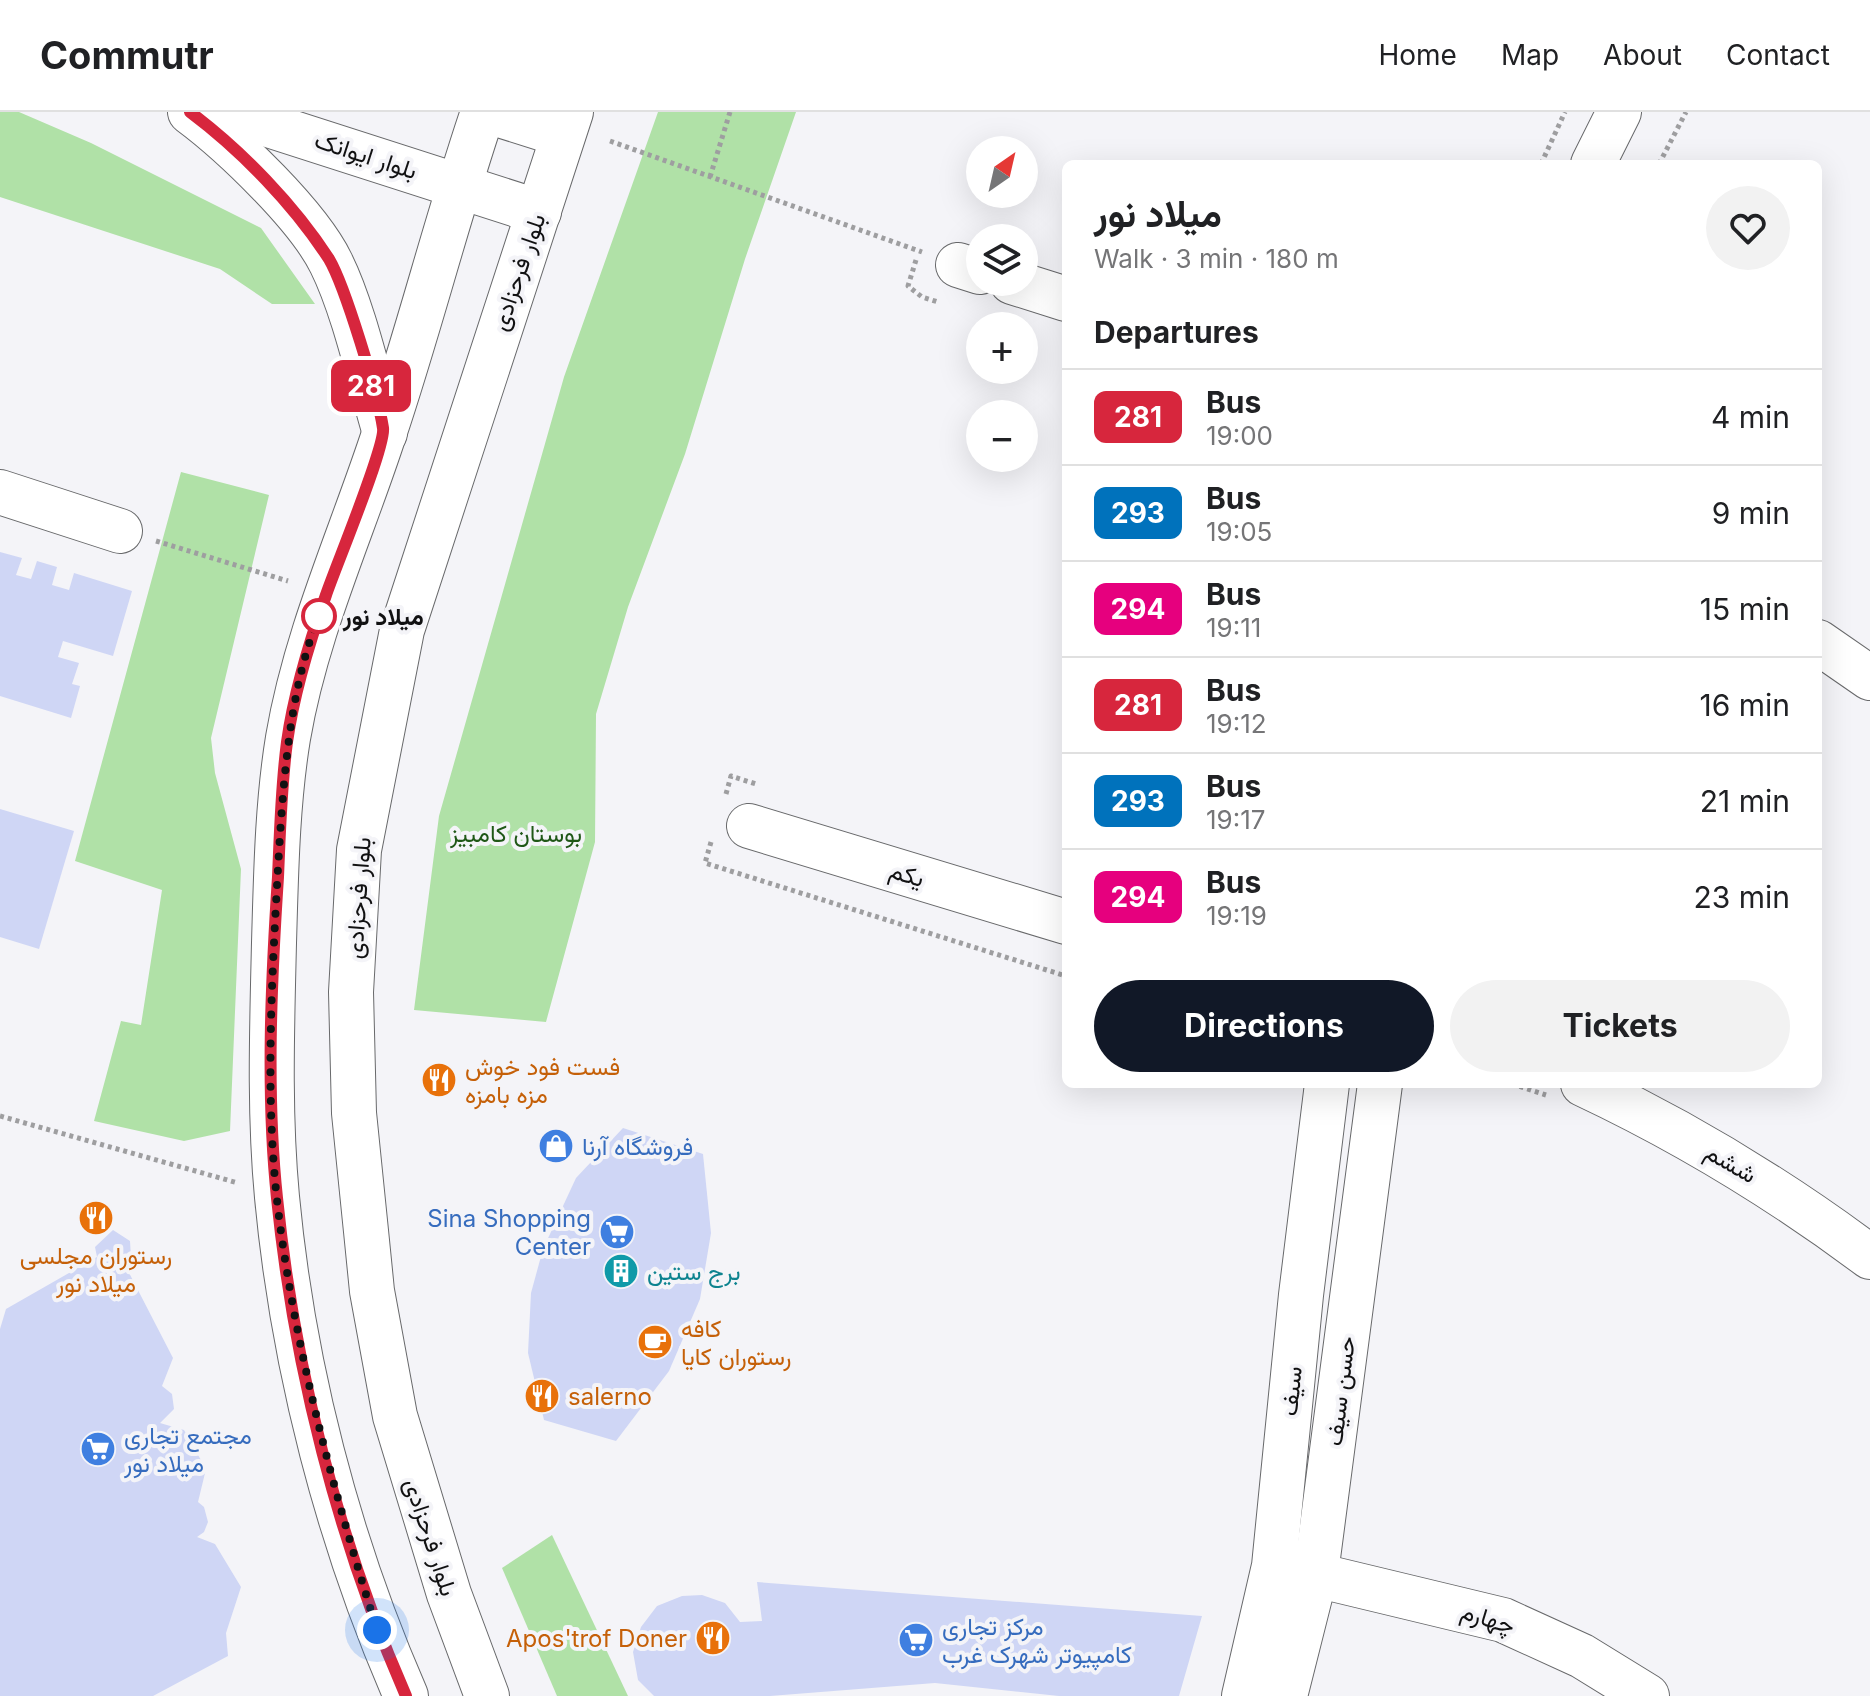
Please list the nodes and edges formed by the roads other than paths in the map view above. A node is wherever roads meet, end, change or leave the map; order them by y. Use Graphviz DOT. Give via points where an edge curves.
graph roads {
  1 [pos="190,112"];
  2 [pos="228,112"];
  3 [pos="483,112"];
  4 [pos="490,112"];
  5 [pos="1619,112"];
  6 [pos="567,124"];
  7 [pos="1595,160"];
  8 [pos="458,185"];
  9 [pos="539,212"];
  10 [pos="1038,290"];
  11 [pos="1062,298"];
  12 [pos="385,433"];
  13 [pos="0,492"];
  14 [pos="120,531"];
  15 [pos="1822,645"];
  16 [pos="1870,678"];
  17 [pos="749,826"];
  18 [pos="1062,921"];
  19 [pos="1327,1088"];
  20 [pos="1379,1088"];
  21 [pos="1591,1088"];
  22 [pos="1870,1257"];
  23 [pos="1274,1566"];
  24 [pos="1316,1573"];
  25 [pos="406,1696"];
  26 [pos="487,1696"];
  27 [pos="1244,1696"];
  28 [pos="1285,1696"];
  29 [pos="1647,1696"];
  1 -- 12 [label="main road" via="259,176 331,263"];
  2 -- 8 [label="main road, بلوار ایوانک"];
  3 -- 8 [label="main road"];
  4 -- 6 [label="main road"];
  5 -- 7 [label="main road"];
  6 -- 9 [label="main road, بلوار فرحزادی"];
  8 -- 9 [label="main road, بلوار ایوانک"];
  8 -- 12 [label="main road"];
  9 -- 26 [label="main road, بلوار فرحزادی" via="402,630 359,850 351,992 354,1113 364,1216 395,1416 444,1580"];
  10 -- 11 [label="main road"];
  12 -- 25 [label="main road" via="326,593 287,741 272,1026 277,1198 301,1353 331,1479 377,1630"];
  13 -- 14 [label="main road"];
  15 -- 16 [label="main road"];
  17 -- 18 [label="main road, یکم"];
  19 -- 23 [label="main road, سیف"];
  20 -- 24 [label="main road, حسن سیف"];
  21 -- 22 [label="main road, ششم" via="1783,1193"];
  23 -- 24 [label="main road, چهارم"];
  23 -- 27 [label="main road, سیف"];
  24 -- 28 [label="main road, حسن سیف"];
  24 -- 29 [label="main road, چهارم" via="1503,1620 1582,1656"];
}
